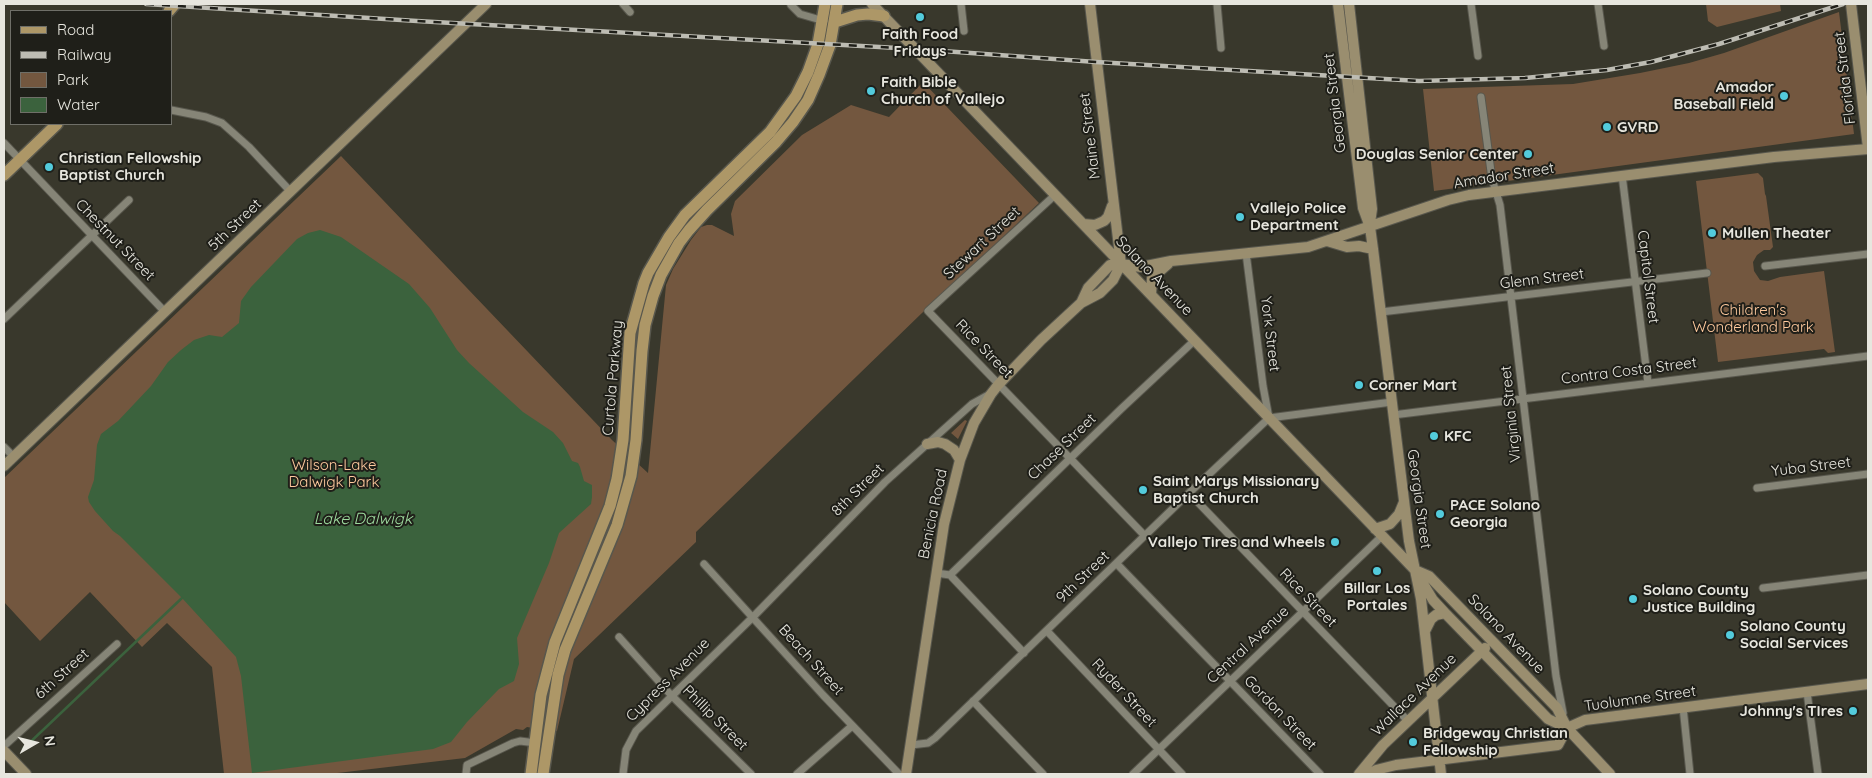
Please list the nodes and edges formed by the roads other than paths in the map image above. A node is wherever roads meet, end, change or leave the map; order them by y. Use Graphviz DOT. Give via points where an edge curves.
graph roads {
  1 [pos="486,4"];
  2 [pos="623,4"];
  3 [pos="825,4"];
  4 [pos="837,4"];
  5 [pos="872,4"];
  6 [pos="961,4"];
  7 [pos="1090,4"];
  8 [pos="1217,4"];
  9 [pos="1338,4"];
  10 [pos="1349,4"];
  11 [pos="1471,4"];
  12 [pos="1598,4"];
  13 [pos="1851,4"];
  14 [pos="791,5"];
  15 [pos="630,12"];
  16 [pos="884,16"];
  17 [pos="829,21"];
  18 [pos="964,31"];
  19 [pos="1604,46"];
  20 [pos="1221,48"];
  21 [pos="1478,56"];
  22 [pos="1481,97"];
  23 [pos="172,110"];
  24 [pos="56,125"];
  25 [pos="4,143"];
  26 [pos="1868,148"];
  27 [pos="20,159"];
  28 [pos="4,174"];
  29 [pos="1622,175"];
  30 [pos="1496,191"];
  31 [pos="290,192"];
  32 [pos="1055,195"];
  33 [pos="130,200"];
  34 [pos="1114,203"];
  35 [pos="1083,224"];
  36 [pos="1370,227"];
  37 [pos="92,236"];
  38 [pos="1327,241"];
  39 [pos="1373,249"];
  40 [pos="1246,253"];
  41 [pos="1868,254"];
  42 [pos="1171,261"];
  43 [pos="1121,264"];
  44 [pos="1765,266"];
  45 [pos="1707,273"];
  46 [pos="1635,282"];
  47 [pos="1151,295"];
  48 [pos="1511,296"];
  49 [pos="928,311"];
  50 [pos="165,312"];
  51 [pos="1381,312"];
  52 [pos="4,319"];
  53 [pos="1195,340"];
  54 [pos="1868,356"];
  55 [pos="1648,383"];
  56 [pos="998,385"];
  57 [pos="991,394"];
  58 [pos="1524,398"];
  59 [pos="1392,402"];
  60 [pos="1393,415"];
  61 [pos="1269,418"];
  62 [pos="927,444"];
  63 [pos="4,446"];
  64 [pos="14,456"];
  65 [pos="1070,457"];
  66 [pos="960,460"];
  67 [pos="4,466"];
  68 [pos="1868,474"];
  69 [pos="1757,488"];
  70 [pos="1189,493"];
  71 [pos="1404,501"];
  72 [pos="1379,532"];
  73 [pos="1145,536"];
  74 [pos="704,564"];
  75 [pos="1116,564"];
  76 [pos="1414,570"];
  77 [pos="936,573"];
  78 [pos="950,575"];
  79 [pos="1868,576"];
  80 [pos="1763,588"];
  81 [pos="1303,612"];
  82 [pos="1445,613"];
  83 [pos="753,617"];
  84 [pos="1047,631"];
  85 [pos="1425,632"];
  86 [pos="619,636"];
  87 [pos="1494,642"];
  88 [pos="117,644"];
  89 [pos="1481,651"];
  90 [pos="1024,653"];
  91 [pos="1230,681"];
  92 [pos="1868,684"];
  93 [pos="1807,692"];
  94 [pos="671,695"];
  95 [pos="1432,698"];
  96 [pos="973,701"];
  97 [pos="1683,707"];
  98 [pos="1408,721"];
  99 [pos="852,726"];
  100 [pos="1567,728"];
  101 [pos="536,743"];
  102 [pos="4,746"];
  103 [pos="912,746"];
  104 [pos="1383,746"];
  105 [pos="1158,750"];
  106 [pos="4,751"];
  107 [pos="1439,758"];
  108 [pos="1396,765"];
  109 [pos="543,771"];
  110 [pos="26,774"];
  111 [pos="466,774"];
  112 [pos="531,774"];
  113 [pos="623,774"];
  114 [pos="751,774"];
  115 [pos="797,774"];
  116 [pos="899,774"];
  117 [pos="906,774"];
  118 [pos="1044,774"];
  119 [pos="1133,774"];
  120 [pos="1182,774"];
  121 [pos="1320,774"];
  122 [pos="1359,774"];
  123 [pos="1369,774"];
  124 [pos="1441,774"];
  125 [pos="1610,774"];
  126 [pos="1690,774"];
  127 [pos="1818,774"];
  1 -- 31 [label="main road, 5th Street"];
  2 -- 15 [label="street"];
  3 -- 17 [label="main road, Curtola Parkway"];
  4 -- 17 [label="main road, Curtola Parkway"];
  5 -- 16 [label="main road, Solano Avenue"];
  6 -- 18 [label="street"];
  7 -- 34 [label="main road, Maine Street"];
  8 -- 20 [label="street"];
  9 -- 36 [label="main road, Georgia Street" via="1363,207"];
  10 -- 36 [label="main road, Georgia Street" via="1372,209"];
  11 -- 21 [label="street"];
  12 -- 19 [label="street"];
  13 -- 26 [label="main road, Florida Street"];
  14 -- 17 [label="street" via="800,14"];
  16 -- 17 [label="main road" via="857,14"];
  16 -- 32 [label="main road, Solano Avenue"];
  17 -- 101 [label="main road, Curtola Parkway" via="808,72 783,115 770,132 685,215 648,273 630,333 623,440 617,479 610,506 555,642 541,695"];
  17 -- 109 [label="main road, Curtola Parkway" via="830,45 808,100 776,142 694,224 679,243 656,289 645,325 632,476 617,525 565,650"];
  22 -- 30 [label="street, Virginia Street"];
  23 -- 31 [label="street" via="206,116 222,123"];
  24 -- 27 [label="main road"];
  25 -- 27 [label="street, Chestnut Street"];
  26 -- 29 [label="main road, Amador Street"];
  27 -- 28 [label="main road"];
  27 -- 37 [label="street, Chestnut Street"];
  29 -- 30 [label="main road, Amador Street"];
  29 -- 46 [label="street, Capitol Street"];
  30 -- 36 [label="main road, Amador Street" via="1448,200"];
  30 -- 48 [label="street, Virginia Street"];
  31 -- 50 [label="main road, 5th Street"];
  32 -- 35 [label="main road, Solano Avenue"];
  32 -- 49 [label="street, Stewart Street"];
  33 -- 37 [label="street"];
  34 -- 35 [label="main road" via="1104,221 1095,225"];
  34 -- 43 [label="main road, Maine Street"];
  35 -- 43 [label="main road, Solano Avenue"];
  36 -- 38 [label="main road, Amador Street"];
  36 -- 39 [label="main road, Georgia Street"];
  37 -- 50 [label="street, Chestnut Street"];
  37 -- 52 [label="street"];
  38 -- 39 [label="main road"];
  38 -- 40 [label="main road, Amador Street"];
  39 -- 51 [label="main road, Georgia Street"];
  40 -- 42 [label="main road, Amador Street"];
  40 -- 61 [label="street, York Street" via="1262,386"];
  41 -- 44 [label="street"];
  42 -- 43 [label="main road, Amador Street" via="1141,267"];
  42 -- 47 [label="main road" via="1152,278"];
  43 -- 47 [label="main road, Solano Avenue"];
  43 -- 56 [label="main road, Benicia Road" via="1113,280 1100,293 1081,303"];
  45 -- 46 [label="street, Glenn Street"];
  46 -- 48 [label="street, Glenn Street"];
  46 -- 55 [label="street, Capitol Street"];
  47 -- 53 [label="main road, Solano Avenue"];
  48 -- 51 [label="street, Glenn Street"];
  48 -- 58 [label="street, Virginia Street"];
  49 -- 56 [label="street, Rice Street"];
  50 -- 64 [label="main road, 5th Street"];
  51 -- 59 [label="main road, Georgia Street"];
  53 -- 61 [label="main road, Solano Avenue"];
  53 -- 65 [label="street, Chase Street"];
  54 -- 55 [label="street, Contra Costa Street"];
  55 -- 58 [label="street, Contra Costa Street"];
  56 -- 57 [label="main road, Benicia Road"];
  56 -- 65 [label="street, Rice Street"];
  57 -- 62 [label="street, 8th Street" via="972,404"];
  57 -- 66 [label="main road, Benicia Road" via="974,423"];
  58 -- 60 [label="street, Contra Costa Street"];
  58 -- 100 [label="street, Virginia Street" via="1556,682"];
  59 -- 60 [label="main road, Georgia Street"];
  59 -- 61 [label="street"];
  60 -- 71 [label="main road, Georgia Street"];
  61 -- 70 [label="street, 9th Street"];
  61 -- 72 [label="main road, Solano Avenue"];
  62 -- 66 [label="main road" via="945,444"];
  62 -- 83 [label="street, 8th Street" via="885,482"];
  63 -- 64 [label="street"];
  64 -- 67 [label="main road, 5th Street"];
  65 -- 73 [label="street, Rice Street"];
  65 -- 78 [label="street, Chase Street"];
  66 -- 77 [label="main road, Benicia Road"];
  68 -- 69 [label="street, Yuba Street"];
  70 -- 73 [label="street, 9th Street"];
  70 -- 81 [label="street, Rice Street"];
  71 -- 72 [label="main road" via="1399,514"];
  71 -- 76 [label="main road, Georgia Street"];
  72 -- 76 [label="main road, Solano Avenue"];
  72 -- 81 [label="street, Central Avenue"];
  73 -- 75 [label="street, 9th Street"];
  74 -- 83 [label="street, Beach Street"];
  75 -- 84 [label="street, 9th Street"];
  75 -- 91 [label="street, Gordon Street"];
  76 -- 82 [label="main road, Solano Avenue"];
  76 -- 85 [label="main road, Georgia Street"];
  76 -- 87 [label="main road, Solano Avenue" via="1429,576"];
  77 -- 78 [label="street"];
  77 -- 103 [label="main road, Benicia Road"];
  78 -- 90 [label="street"];
  79 -- 80 [label="street"];
  81 -- 91 [label="street, Central Avenue"];
  81 -- 98 [label="street, Rice Street"];
  82 -- 85 [label="main road" via="1431,619"];
  82 -- 89 [label="main road, Solano Avenue"];
  83 -- 94 [label="street, Cypress Avenue"];
  83 -- 99 [label="street, Beach Street"];
  84 -- 90 [label="street, 9th Street"];
  84 -- 105 [label="street, Ryder Street"];
  85 -- 95 [label="main road, Georgia Street"];
  86 -- 94 [label="street, Phillip Street"];
  87 -- 89 [label="main road, Wallace Avenue"];
  87 -- 100 [label="main road, Solano Avenue" via="1557,708"];
  88 -- 102 [label="street, 6th Street"];
  89 -- 95 [label="main road, Wallace Avenue"];
  89 -- 100 [label="main road, Solano Avenue" via="1548,719"];
  90 -- 96 [label="street, 9th Street"];
  91 -- 105 [label="street, Central Avenue"];
  91 -- 121 [label="street, Gordon Street"];
  92 -- 93 [label="main road, Tuolumne Street"];
  93 -- 97 [label="main road, Tuolumne Street"];
  93 -- 127 [label="street"];
  94 -- 113 [label="street, Cypress Avenue" via="636,731 626,750"];
  94 -- 114 [label="street, Phillip Street"];
  95 -- 98 [label="main road, Wallace Avenue"];
  95 -- 107 [label="main road, Georgia Street"];
  96 -- 103 [label="street, 9th Street" via="935,738"];
  96 -- 118 [label="street"];
  97 -- 100 [label="main road, Tuolumne Street" via="1585,720"];
  97 -- 126 [label="street"];
  98 -- 104 [label="main road, Wallace Avenue"];
  99 -- 115 [label="street"];
  99 -- 116 [label="street, Beach Street"];
  100 -- 107 [label="main road, Tuolumne Street" via="1558,744"];
  100 -- 125 [label="main road, Solano Avenue"];
  101 -- 109 [label="main road" via="540,748"];
  101 -- 111 [label="street" via="513,743 467,765"];
  101 -- 112 [label="main road, Curtola Parkway"];
  103 -- 117 [label="main road, Benicia Road"];
  104 -- 108 [label="main road" via="1384,756"];
  104 -- 122 [label="main road, Wallace Avenue"];
  105 -- 119 [label="street, Central Avenue"];
  105 -- 120 [label="street, Ryder Street"];
  106 -- 110 [label="main road"];
  107 -- 108 [label="main road, Tuolumne Street"];
  107 -- 124 [label="main road, Georgia Street"];
  108 -- 123 [label="main road, Tuolumne Street" via="1385,766"];
}
